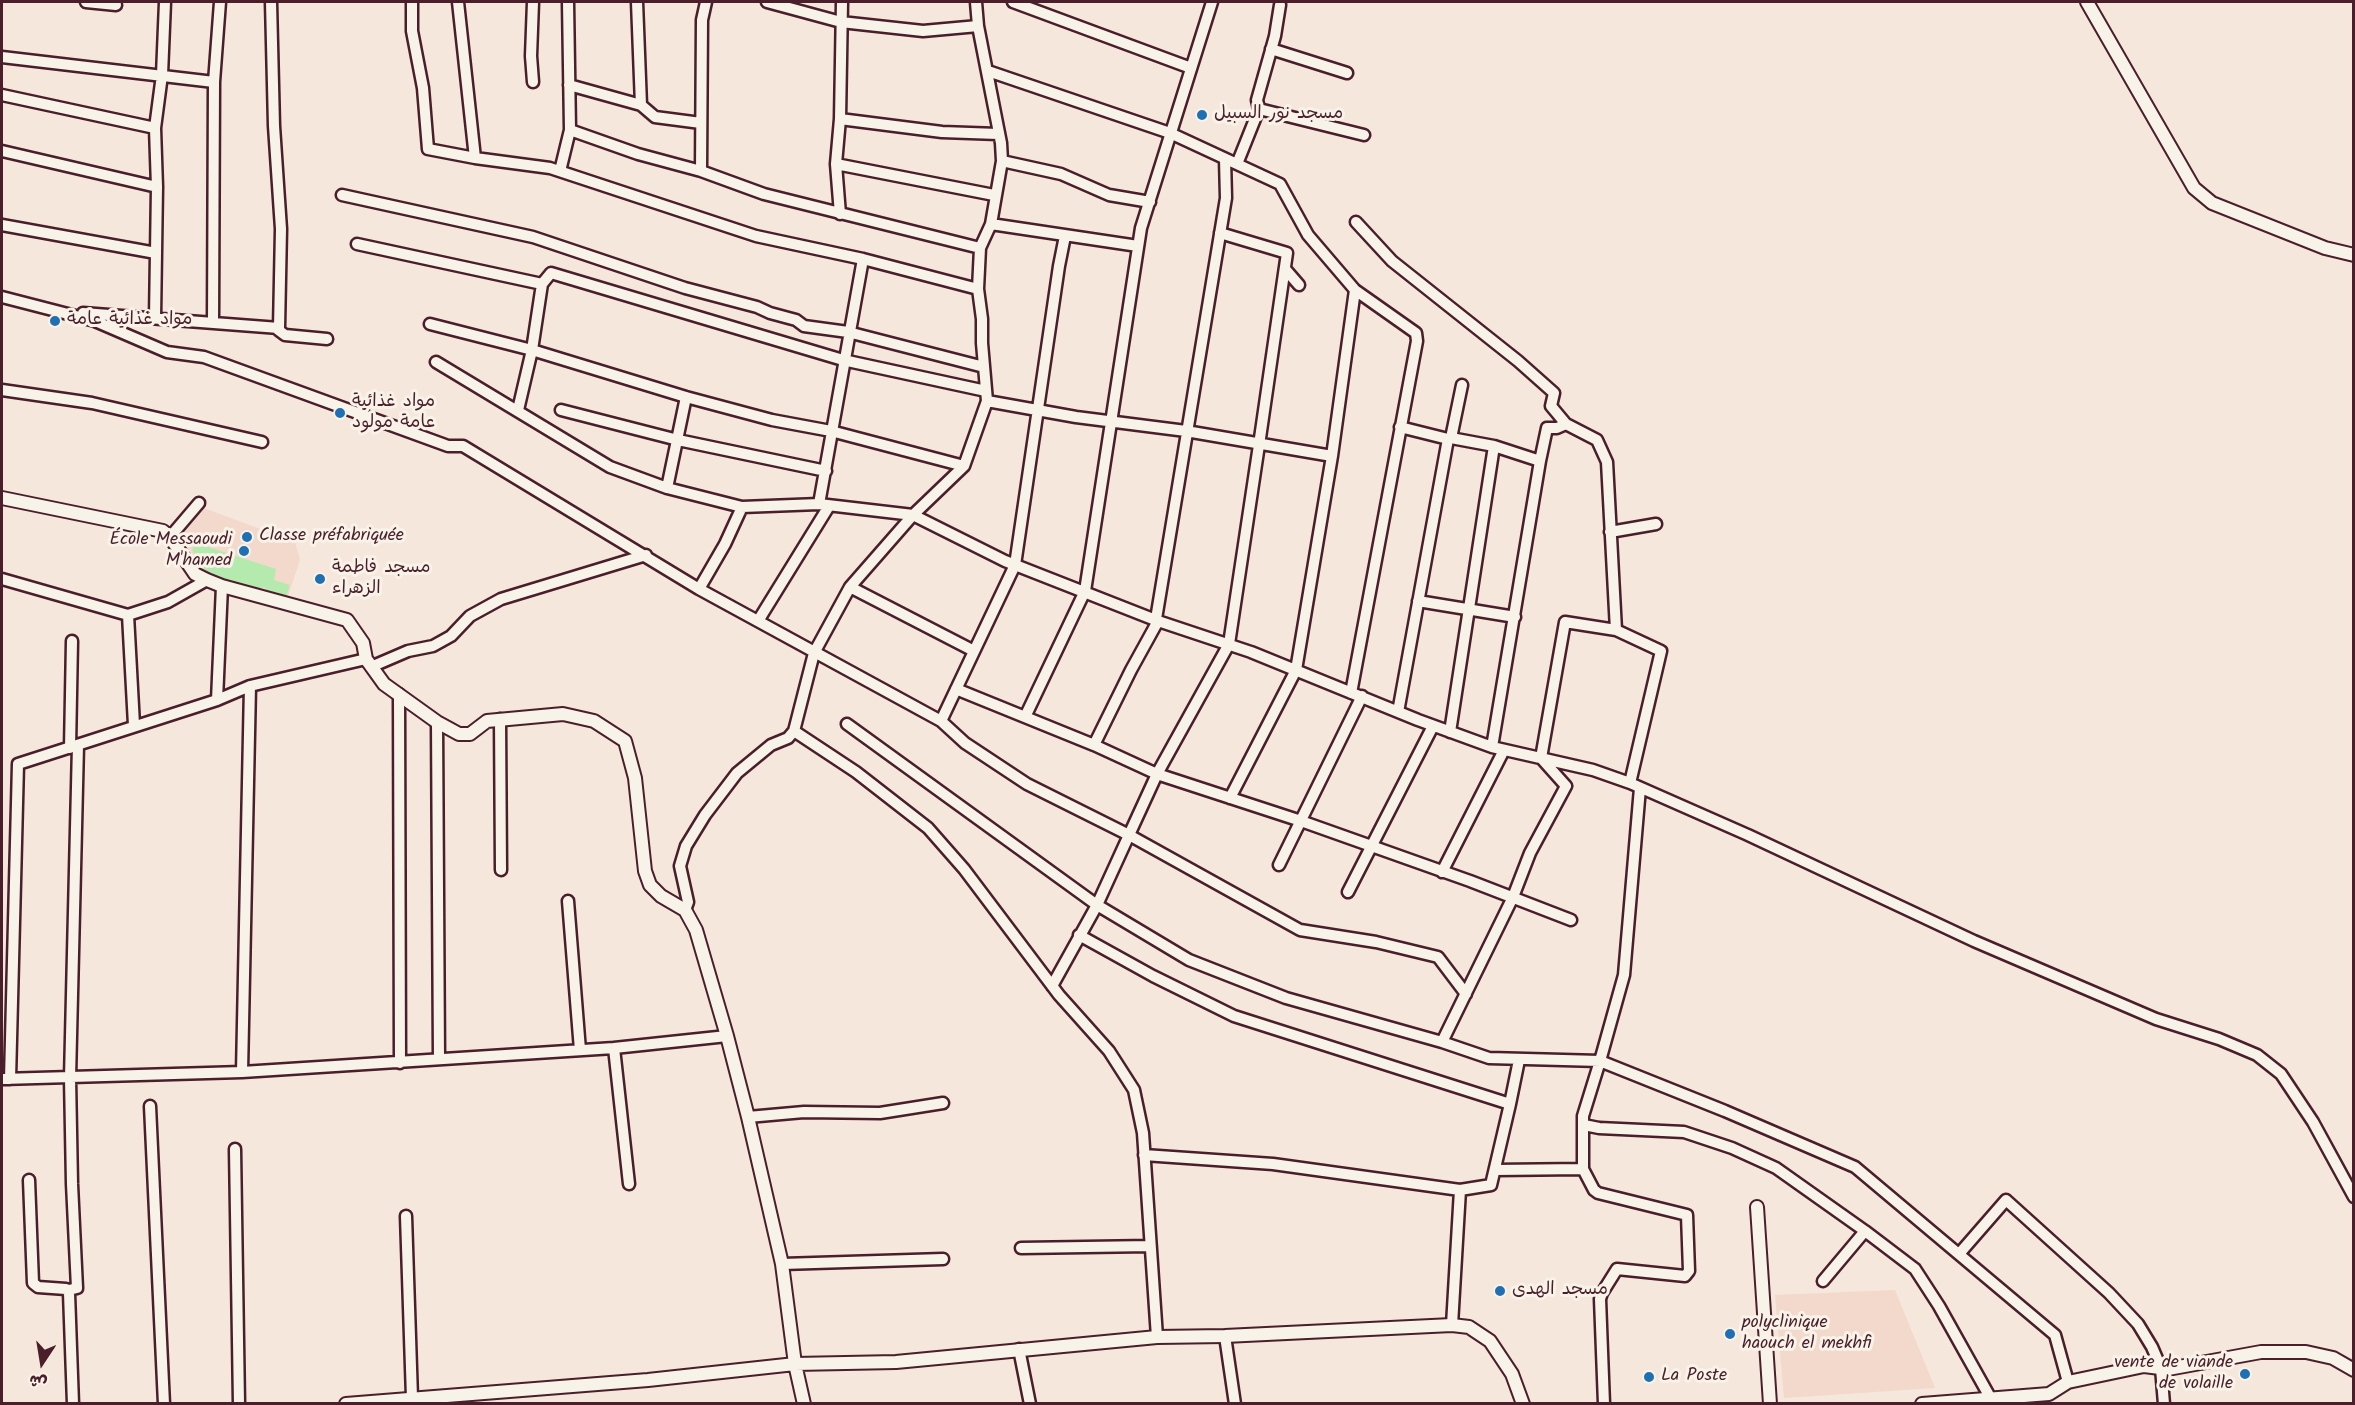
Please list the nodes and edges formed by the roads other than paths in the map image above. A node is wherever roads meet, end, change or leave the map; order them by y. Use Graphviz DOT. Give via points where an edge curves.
graph roads {
  1 [pos="86,2"];
  2 [pos="165,2"];
  3 [pos="220,2"];
  4 [pos="271,2"];
  5 [pos="412,2"];
  6 [pos="458,2"];
  7 [pos="533,2"];
  8 [pos="567,2"];
  9 [pos="637,2"];
  10 [pos="706,2"];
  11 [pos="767,2"];
  12 [pos="842,2"];
  13 [pos="976,2"];
  14 [pos="1013,2"];
  15 [pos="1199,2"];
  16 [pos="2087,2"];
  17 [pos="1211,4"];
  18 [pos="116,5"];
  19 [pos="1280,5"];
  20 [pos="842,22"];
  21 [pos="978,26"];
  22 [pos="1271,49"];
  23 [pos="2,57"];
  24 [pos="1191,68"];
  25 [pos="988,71"];
  26 [pos="1347,73"];
  27 [pos="162,75"];
  28 [pos="214,82"];
  29 [pos="533,82"];
  30 [pos="569,85"];
  31 [pos="2,95"];
  32 [pos="641,105"];
  33 [pos="1259,109"];
  34 [pos="840,119"];
  35 [pos="701,123"];
  36 [pos="155,128"];
  37 [pos="570,130"];
  38 [pos="1170,133"];
  39 [pos="998,134"];
  40 [pos="1364,135"];
  41 [pos="2,151"];
  42 [pos="475,158"];
  43 [pos="1225,159"];
  44 [pos="1002,161"];
  45 [pos="836,164"];
  46 [pos="1237,164"];
  47 [pos="560,171"];
  48 [pos="701,171"];
  49 [pos="157,187"];
  50 [pos="342,195"];
  51 [pos="994,195"];
  52 [pos="1150,202"];
  53 [pos="840,214"];
  54 [pos="1356,222"];
  55 [pos="991,224"];
  56 [pos="2,225"];
  57 [pos="1220,233"];
  58 [pos="1065,236"];
  59 [pos="357,244"];
  60 [pos="1138,246"];
  61 [pos="980,248"];
  62 [pos="156,254"];
  63 [pos="2354,255"];
  64 [pos="863,259"];
  65 [pos="1286,270"];
  66 [pos="542,284"];
  67 [pos="1299,285"];
  68 [pos="978,289"];
  69 [pos="1355,290"];
  70 [pos="2,297"];
  71 [pos="62,312"];
  72 [pos="155,318"];
  73 [pos="213,323"];
  74 [pos="430,324"];
  75 [pos="277,329"];
  76 [pos="848,332"];
  77 [pos="327,339"];
  78 [pos="532,350"];
  79 [pos="843,360"];
  80 [pos="436,362"];
  81 [pos="984,367"];
  82 [pos="1462,385"];
  83 [pos="2,390"];
  84 [pos="987,396"];
  85 [pos="686,397"];
  86 [pos="561,410"];
  87 [pos="518,411"];
  88 [pos="1038,411"];
  89 [pos="1112,420"];
  90 [pos="1566,424"];
  91 [pos="1400,427"];
  92 [pos="831,431"];
  93 [pos="1186,431"];
  94 [pos="1449,438"];
  95 [pos="678,440"];
  96 [pos="262,442"];
  97 [pos="1259,445"];
  98 [pos="1494,446"];
  99 [pos="1332,456"];
  100 [pos="1540,461"];
  101 [pos="964,466"];
  102 [pos="825,471"];
  103 [pos="667,488"];
  104 [pos="2,498"];
  105 [pos="199,502"];
  106 [pos="824,505"];
  107 [pos="742,507"];
  108 [pos="913,515"];
  109 [pos="1656,524"];
  110 [pos="1611,532"];
  111 [pos="170,537"];
  112 [pos="646,555"];
  113 [pos="1015,565"];
  114 [pos="2,579"];
  115 [pos="207,580"];
  116 [pos="222,586"];
  117 [pos="850,587"];
  118 [pos="699,589"];
  119 [pos="1085,591"];
  120 [pos="1418,602"];
  121 [pos="1469,610"];
  122 [pos="128,615"];
  123 [pos="1515,617"];
  124 [pos="1157,620"];
  125 [pos="758,621"];
  126 [pos="1616,630"];
  127 [pos="72,640"];
  128 [pos="1228,644"];
  129 [pos="974,651"];
  130 [pos="814,653"];
  131 [pos="369,663"];
  132 [pos="1296,670"];
  133 [pos="250,686"];
  134 [pos="956,689"];
  135 [pos="399,694"];
  136 [pos="1357,695"];
  137 [pos="216,700"];
  138 [pos="1398,712"];
  139 [pos="1025,717"];
  140 [pos="500,719"];
  141 [pos="941,721"];
  142 [pos="437,722"];
  143 [pos="847,724"];
  144 [pos="134,725"];
  145 [pos="1433,726"];
  146 [pos="794,730"];
  147 [pos="1450,732"];
  148 [pos="1094,745"];
  149 [pos="74,747"];
  150 [pos="1492,747"];
  151 [pos="1504,750"];
  152 [pos="1541,758"];
  153 [pos="1157,774"];
  154 [pos="1635,785"];
  155 [pos="1230,798"];
  156 [pos="1300,821"];
  157 [pos="1129,835"];
  158 [pos="1371,848"];
  159 [pos="1279,865"];
  160 [pos="501,870"];
  161 [pos="1442,872"];
  162 [pos="1348,892"];
  163 [pos="1513,897"];
  164 [pos="568,901"];
  165 [pos="1097,905"];
  166 [pos="685,910"];
  167 [pos="1571,920"];
  168 [pos="1080,934"];
  169 [pos="1052,986"];
  170 [pos="1466,994"];
  171 [pos="727,1036"];
  172 [pos="1442,1042"];
  173 [pos="614,1048"];
  174 [pos="580,1050"];
  175 [pos="439,1059"];
  176 [pos="1519,1060"];
  177 [pos="1600,1061"];
  178 [pos="400,1063"];
  179 [pos="242,1072"];
  180 [pos="70,1078"];
  181 [pos="6,1079"];
  182 [pos="943,1103"];
  183 [pos="1510,1104"];
  184 [pos="150,1106"];
  185 [pos="748,1117"];
  186 [pos="1584,1125"];
  187 [pos="235,1149"];
  188 [pos="1144,1155"];
  189 [pos="1583,1169"];
  190 [pos="1495,1170"];
  191 [pos="29,1180"];
  192 [pos="629,1184"];
  193 [pos="1460,1191"];
  194 [pos="2354,1197"];
  195 [pos="1757,1207"];
  196 [pos="406,1216"];
  197 [pos="1865,1231"];
  198 [pos="1150,1246"];
  199 [pos="1021,1248"];
  200 [pos="1959,1254"];
  201 [pos="943,1259"];
  202 [pos="782,1264"];
  203 [pos="1823,1281"];
  204 [pos="69,1290"];
  205 [pos="1452,1325"];
  206 [pos="1157,1336"];
  207 [pos="1225,1336"];
  208 [pos="1019,1349"];
  209 [pos="795,1364"];
  210 [pos="2161,1368"];
  211 [pos="2354,1370"];
  212 [pos="2068,1382"];
  213 [pos="412,1398"];
  214 [pos="1991,1399"];
  215 [pos="427,1400"];
  216 [pos="1951,1403"];
  217 [pos="73,1404"];
  218 [pos="164,1404"];
  219 [pos="239,1404"];
  220 [pos="345,1404"];
  221 [pos="804,1404"];
  222 [pos="1030,1404"];
  223 [pos="1235,1404"];
  224 [pos="1523,1404"];
  225 [pos="1604,1404"];
  226 [pos="1770,1404"];
  227 [pos="1922,1404"];
  228 [pos="2164,1404"];
  1 -- 18 [label="street"];
  2 -- 27 [label="street"];
  3 -- 28 [label="street"];
  4 -- 75 [label="street" via="281,228"];
  5 -- 42 [label="street" via="412,31 423,88 428,149"];
  6 -- 42 [label="street"];
  7 -- 29 [label="street"];
  8 -- 30 [label="street"];
  9 -- 32 [label="street"];
  10 -- 35 [label="street" via="702,20"];
  11 -- 20 [label="street"];
  12 -- 20 [label="street"];
  13 -- 21 [label="street"];
  14 -- 24 [label="street"];
  15 -- 17 [label="street"];
  16 -- 63 [label="street" via="2194,188 2212,203 2325,248"];
  17 -- 24 [label="street"];
  19 -- 22 [label="street"];
  20 -- 21 [label="street" via="923,31"];
  20 -- 34 [label="street"];
  21 -- 25 [label="street"];
  22 -- 26 [label="street"];
  22 -- 33 [label="street" via="1257,100"];
  23 -- 27 [label="street"];
  24 -- 38 [label="street"];
  25 -- 38 [label="street"];
  25 -- 39 [label="street"];
  27 -- 28 [label="street"];
  27 -- 36 [label="street"];
  28 -- 73 [label="street"];
  30 -- 32 [label="street"];
  30 -- 37 [label="street"];
  31 -- 36 [label="street"];
  32 -- 35 [label="street" via="655,117"];
  33 -- 40 [label="street"];
  33 -- 46 [label="street"];
  34 -- 39 [label="street" via="942,132"];
  34 -- 45 [label="street"];
  35 -- 48 [label="street"];
  36 -- 49 [label="street"];
  37 -- 47 [label="street"];
  37 -- 48 [label="street"];
  38 -- 43 [label="street"];
  38 -- 52 [label="street"];
  39 -- 44 [label="street"];
  41 -- 49 [label="street"];
  42 -- 47 [label="street"];
  43 -- 46 [label="street"];
  43 -- 57 [label="street" via="1226,198"];
  44 -- 51 [label="street"];
  44 -- 52 [label="street" via="1061,174 1110,195"];
  45 -- 51 [label="street"];
  45 -- 53 [label="street"];
  46 -- 69 [label="street" via="1280,184 1308,235"];
  47 -- 64 [label="street" via="756,236"];
  48 -- 53 [label="street" via="764,194"];
  49 -- 62 [label="street"];
  50 -- 76 [label="street" via="533,237 685,288 757,307 804,326"];
  51 -- 55 [label="street"];
  52 -- 60 [label="street"];
  53 -- 61 [label="street"];
  54 -- 90 [label="street" via="1392,261 1554,393 1551,406"];
  55 -- 58 [label="street"];
  55 -- 61 [label="street"];
  56 -- 62 [label="street"];
  57 -- 65 [label="street" via="1287,253"];
  57 -- 93 [label="street"];
  58 -- 60 [label="street"];
  58 -- 88 [label="street"];
  59 -- 66 [label="street"];
  60 -- 89 [label="street"];
  61 -- 68 [label="street"];
  62 -- 72 [label="street"];
  64 -- 68 [label="street"];
  64 -- 76 [label="street"];
  65 -- 67 [label="street"];
  65 -- 97 [label="street"];
  66 -- 78 [label="street"];
  66 -- 79 [label="street" via="551,273"];
  68 -- 81 [label="street"];
  69 -- 91 [label="street" via="1416,333"];
  69 -- 99 [label="street"];
  70 -- 71 [label="street"];
  71 -- 72 [label="street"];
  71 -- 112 [label="street" via="95,321 167,352 204,357 448,446 463,446"];
  72 -- 73 [label="street"];
  73 -- 75 [label="street"];
  74 -- 78 [label="street"];
  75 -- 77 [label="street" via="285,335"];
  76 -- 79 [label="street"];
  76 -- 81 [label="street"];
  78 -- 85 [label="street"];
  78 -- 87 [label="street"];
  79 -- 84 [label="street"];
  79 -- 92 [label="street"];
  80 -- 87 [label="street"];
  81 -- 84 [label="street"];
  82 -- 94 [label="street"];
  83 -- 96 [label="street" via="92,404"];
  84 -- 88 [label="street"];
  84 -- 101 [label="street"];
  85 -- 92 [label="street"];
  85 -- 95 [label="street"];
  86 -- 95 [label="street"];
  87 -- 103 [label="street" via="610,467"];
  88 -- 89 [label="street"];
  88 -- 113 [label="street"];
  89 -- 93 [label="street"];
  89 -- 119 [label="street"];
  90 -- 100 [label="street" via="1547,428"];
  90 -- 110 [label="street" via="1597,440 1607,462"];
  91 -- 94 [label="street"];
  91 -- 136 [label="street"];
  92 -- 101 [label="street"];
  92 -- 102 [label="street"];
  93 -- 97 [label="street"];
  93 -- 124 [label="street"];
  94 -- 98 [label="street"];
  94 -- 120 [label="street"];
  95 -- 102 [label="street"];
  95 -- 103 [label="street"];
  97 -- 99 [label="street"];
  97 -- 128 [label="street"];
  98 -- 100 [label="street"];
  98 -- 121 [label="street"];
  99 -- 132 [label="street"];
  100 -- 123 [label="street"];
  101 -- 108 [label="street"];
  102 -- 106 [label="street"];
  103 -- 107 [label="street"];
  104 -- 111 [label="street" via="163,531"];
  105 -- 111 [label="street"];
  106 -- 107 [label="street"];
  106 -- 108 [label="street"];
  106 -- 125 [label="street"];
  107 -- 118 [label="street"];
  108 -- 113 [label="street"];
  108 -- 117 [label="street"];
  109 -- 110 [label="street"];
  110 -- 126 [label="street"];
  111 -- 115 [label="street" via="195,574"];
  112 -- 118 [label="street"];
  112 -- 131 [label="street" via="501,599 471,616 451,636 433,646"];
  113 -- 119 [label="street"];
  113 -- 129 [label="street"];
  114 -- 122 [label="street"];
  115 -- 116 [label="street"];
  115 -- 122 [label="street" via="168,602"];
  116 -- 131 [label="street" via="347,620 363,643"];
  116 -- 137 [label="street"];
  117 -- 129 [label="street"];
  117 -- 130 [label="street"];
  118 -- 125 [label="street"];
  119 -- 124 [label="street"];
  119 -- 139 [label="street"];
  120 -- 121 [label="street"];
  120 -- 138 [label="street"];
  121 -- 123 [label="street"];
  121 -- 147 [label="street"];
  122 -- 144 [label="street"];
  123 -- 150 [label="street"];
  124 -- 128 [label="street"];
  124 -- 148 [label="street"];
  125 -- 130 [label="street"];
  126 -- 152 [label="street" via="1565,622"];
  126 -- 154 [label="street" via="1661,651"];
  127 -- 149 [label="street"];
  128 -- 132 [label="street"];
  128 -- 153 [label="street"];
  129 -- 134 [label="street"];
  130 -- 141 [label="street"];
  130 -- 146 [label="street"];
  131 -- 133 [label="street"];
  131 -- 135 [label="street" via="384,684"];
  132 -- 136 [label="street"];
  132 -- 155 [label="street"];
  133 -- 137 [label="street"];
  133 -- 179 [label="street"];
  134 -- 139 [label="street"];
  134 -- 141 [label="street"];
  135 -- 142 [label="street"];
  135 -- 178 [label="street"];
  136 -- 138 [label="street"];
  136 -- 156 [label="street"];
  137 -- 144 [label="street"];
  138 -- 145 [label="street"];
  139 -- 148 [label="street"];
  140 -- 142 [label="street" via="487,721 470,734 459,734"];
  140 -- 160 [label="street"];
  140 -- 166 [label="street" via="563,714 594,721 625,741 635,778 645,871 650,885 661,896"];
  141 -- 157 [label="street" via="965,743 1027,784"];
  142 -- 175 [label="street"];
  143 -- 165 [label="street"];
  144 -- 149 [label="street"];
  145 -- 147 [label="street"];
  145 -- 158 [label="street"];
  146 -- 166 [label="street" via="737,773 686,846 680,866 688,902"];
  146 -- 169 [label="street" via="928,828 964,869"];
  147 -- 150 [label="street"];
  148 -- 153 [label="street"];
  149 -- 180 [label="street"];
  149 -- 181 [label="street" via="17,766"];
  150 -- 151 [label="street"];
  151 -- 152 [label="street"];
  151 -- 161 [label="street"];
  152 -- 154 [label="street"];
  152 -- 163 [label="street" via="1566,786 1530,853"];
  153 -- 155 [label="street"];
  153 -- 157 [label="street"];
  154 -- 177 [label="street" via="1624,975"];
  154 -- 194 [label="street" via="2006,954 2156,1019 2257,1055 2281,1074 2313,1122"];
  155 -- 156 [label="street"];
  156 -- 158 [label="street"];
  156 -- 159 [label="street"];
  157 -- 165 [label="street"];
  157 -- 170 [label="street" via="1300,930 1438,957"];
  158 -- 161 [label="street"];
  158 -- 162 [label="street"];
  161 -- 163 [label="street"];
  163 -- 167 [label="street"];
  163 -- 170 [label="street"];
  164 -- 174 [label="street"];
  165 -- 168 [label="street"];
  165 -- 172 [label="street" via="1189,960 1286,998"];
  166 -- 171 [label="street" via="696,930"];
  168 -- 169 [label="street"];
  168 -- 183 [label="street" via="1234,1016"];
  169 -- 188 [label="street" via="1109,1051 1134,1090"];
  170 -- 172 [label="street"];
  171 -- 173 [label="street"];
  171 -- 185 [label="street"];
  172 -- 176 [label="street" via="1489,1058"];
  173 -- 174 [label="street"];
  173 -- 192 [label="street"];
  174 -- 175 [label="street"];
  175 -- 178 [label="street"];
  176 -- 177 [label="street"];
  176 -- 183 [label="street"];
  177 -- 186 [label="street" via="1583,1116"];
  177 -- 200 [label="street" via="1855,1167"];
  178 -- 179 [label="street"];
  179 -- 180 [label="street"];
  180 -- 181 [label="street"];
  180 -- 204 [label="street" via="77,1288"];
  182 -- 185 [label="street" via="880,1113 804,1112"];
  183 -- 190 [label="street"];
  184 -- 218 [label="street"];
  185 -- 202 [label="street"];
  186 -- 189 [label="street"];
  186 -- 197 [label="street" via="1684,1132 1732,1148 1776,1168"];
  187 -- 219 [label="street"];
  188 -- 193 [label="street" via="1273,1164"];
  188 -- 198 [label="street"];
  189 -- 190 [label="street"];
  189 -- 225 [label="street" via="1598,1193 1687,1215 1688,1274 1617,1269 1602,1293"];
  190 -- 193 [label="street" via="1491,1185"];
  191 -- 204 [label="street" via="33,1283"];
  193 -- 205 [label="street"];
  195 -- 226 [label="street"];
  196 -- 213 [label="street"];
  197 -- 203 [label="street"];
  197 -- 214 [label="street" via="1915,1269"];
  198 -- 199 [label="street"];
  198 -- 206 [label="street"];
  200 -- 210 [label="street" via="2007,1200 2138,1324"];
  200 -- 212 [label="street" via="2055,1335"];
  201 -- 202 [label="street"];
  202 -- 209 [label="street"];
  204 -- 217 [label="street"];
  205 -- 207 [label="street"];
  205 -- 224 [label="street" via="1470,1327 1490,1341 1512,1374"];
  206 -- 207 [label="street"];
  206 -- 208 [label="street"];
  207 -- 223 [label="street"];
  208 -- 209 [label="street" via="896,1362"];
  208 -- 222 [label="street"];
  209 -- 215 [label="street"];
  209 -- 221 [label="street"];
  210 -- 211 [label="street" via="2261,1352 2306,1352 2333,1358"];
  210 -- 212 [label="street" via="2144,1366"];
  210 -- 228 [label="street"];
  212 -- 214 [label="street" via="2049,1394"];
  213 -- 215 [label="street"];
  213 -- 220 [label="street"];
  214 -- 216 [label="street"];
  216 -- 227 [label="street"];
}
